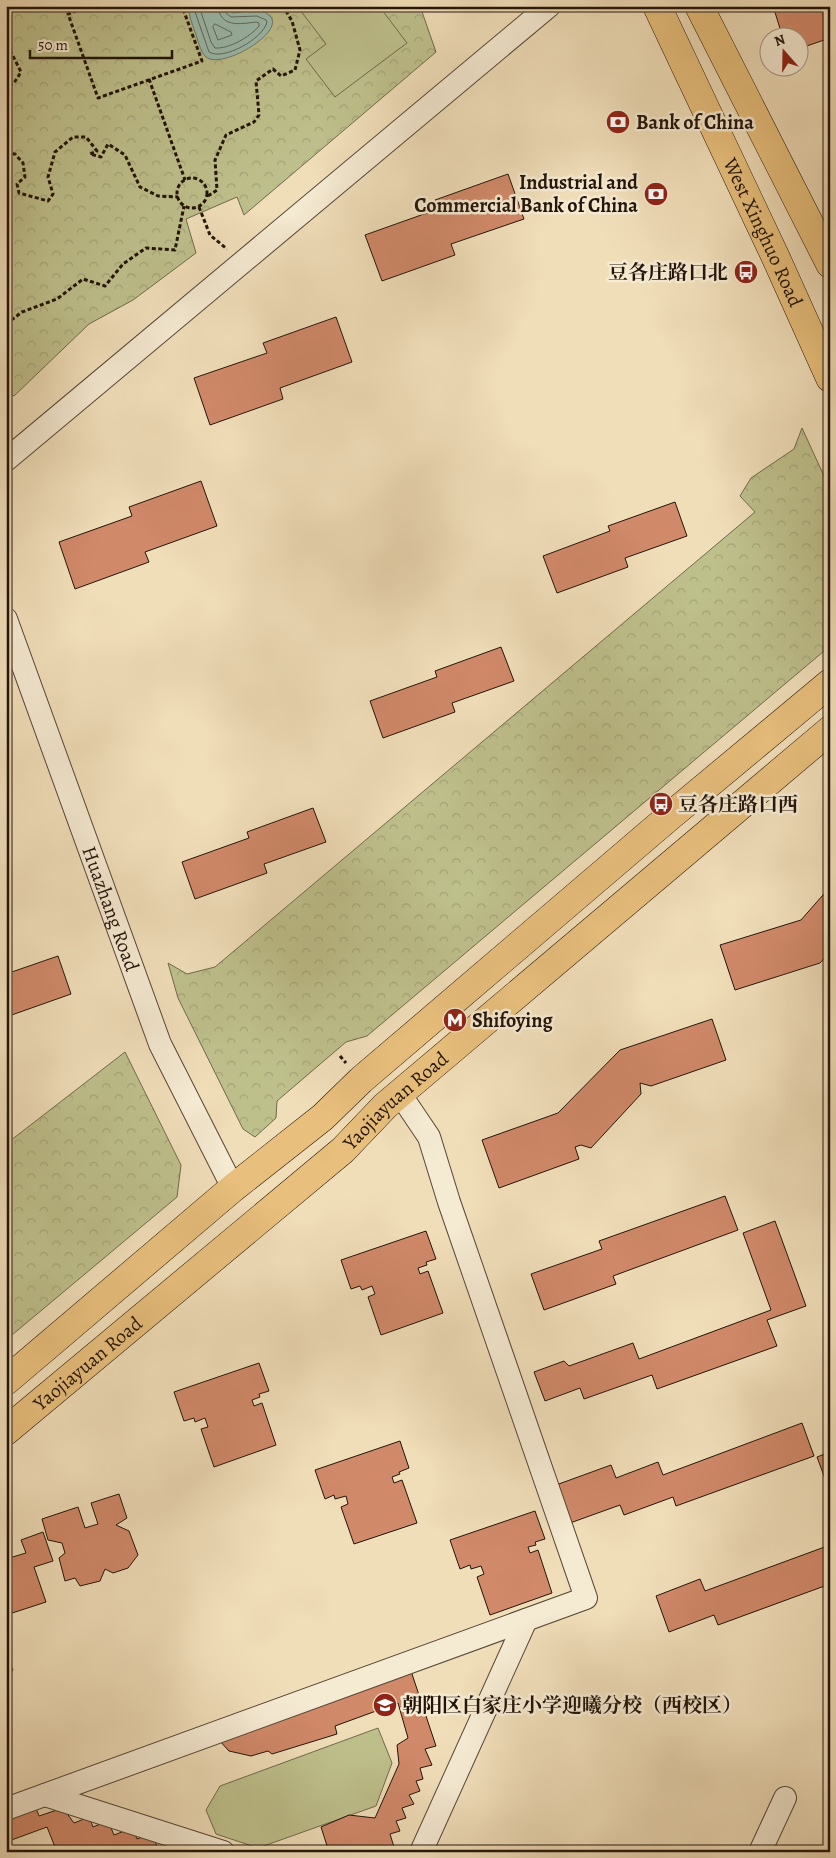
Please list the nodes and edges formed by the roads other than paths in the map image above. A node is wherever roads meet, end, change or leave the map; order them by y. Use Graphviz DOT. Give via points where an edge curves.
graph roads {
  1 [pos="549,6"];
  2 [pos="657,6"];
  3 [pos="699,6"];
  4 [pos="830,264"];
  5 [pos="830,378"];
  6 [pos="6,460"];
  7 [pos="6,619"];
  8 [pos="830,683"];
  9 [pos="830,730"];
  10 [pos="400,1094"];
  11 [pos="234,1188"];
  12 [pos="6,1380"];
  13 [pos="6,1431"];
  14 [pos="526,1620"];
  15 [pos="45,1795"];
  16 [pos="785,1798"];
  17 [pos="6,1809"];
  18 [pos="223,1852"];
  19 [pos="421,1852"];
  20 [pos="760,1852"];
  1 -- 6 [label="street"];
  2 -- 5 [label="main road, West Xinghuo Road"];
  3 -- 4 [label="main road"];
  7 -- 11 [label="street, Huazhang Road" via="160,1044"];
  8 -- 11 [label="main road, Yaojiayuan Road" via="323,1116"];
  9 -- 10 [label="main road, Yaojiayuan Road"];
  10 -- 13 [label="main road, Yaojiayuan Road" via="343,1150"];
  10 -- 14 [label="street" via="429,1137 586,1598"];
  11 -- 12 [label="main road, Yaojiayuan Road"];
  14 -- 15 [label="street"];
  14 -- 19 [label="street"];
  15 -- 17 [label="street"];
  15 -- 18 [label="street"];
  16 -- 20 [label="street"];
}
